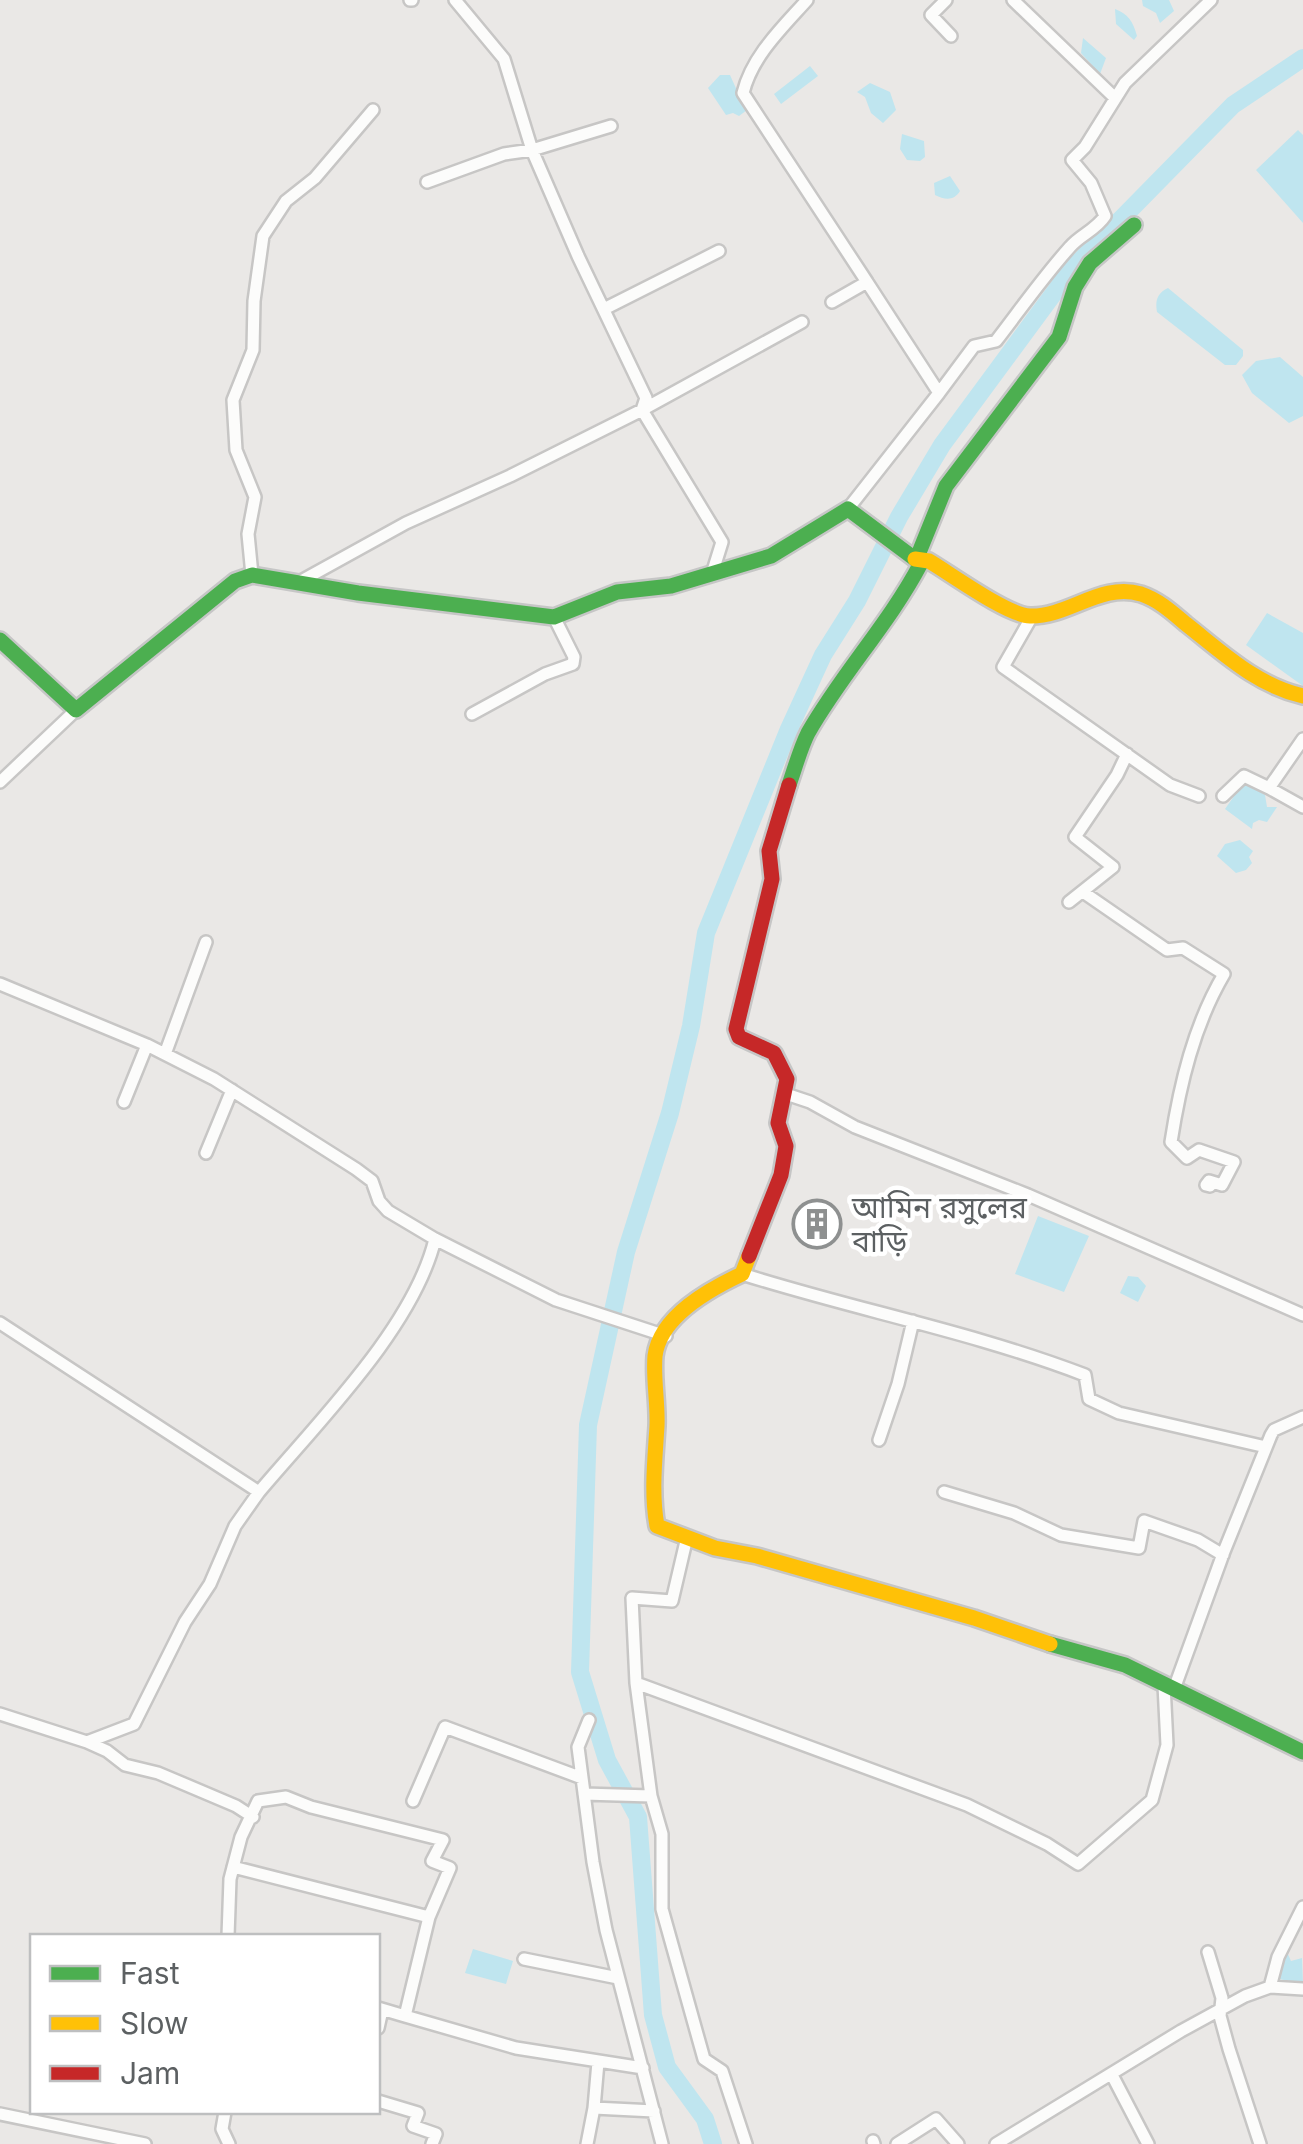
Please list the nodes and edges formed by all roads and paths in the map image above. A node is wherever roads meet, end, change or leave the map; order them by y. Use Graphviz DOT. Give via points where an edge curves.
graph roads {
  1 [pos="454,0"];
  2 [pos="807,0"];
  3 [pos="946,0"];
  4 [pos="1012,0"];
  5 [pos="1211,0"];
  6 [pos="951,36"];
  7 [pos="1114,97"];
  8 [pos="373,110"];
  9 [pos="610,126"];
  10 [pos="532,150"];
  11 [pos="427,182"];
  12 [pos="1134,225"];
  13 [pos="719,250"];
  14 [pos="867,282"];
  15 [pos="832,302"];
  16 [pos="604,309"];
  17 [pos="802,322"];
  18 [pos="939,393"];
  19 [pos="642,410"];
  20 [pos="848,510"];
  21 [pos="916,560"];
  22 [pos="252,574"];
  23 [pos="712,574"];
  24 [pos="301,581"];
  25 [pos="554,617"];
  26 [pos="1032,618"];
  27 [pos="0,640"];
  28 [pos="1303,696"];
  29 [pos="76,710"];
  30 [pos="472,714"];
  31 [pos="1303,739"];
  32 [pos="1127,754"];
  33 [pos="0,782"];
  34 [pos="1268,788"];
  35 [pos="1198,796"];
  36 [pos="1224,796"];
  37 [pos="1303,808"];
  38 [pos="1083,892"];
  39 [pos="1069,902"];
  40 [pos="206,942"];
  41 [pos="0,984"];
  42 [pos="147,1045"];
  43 [pos="165,1054"];
  44 [pos="232,1090"];
  45 [pos="786,1094"];
  46 [pos="124,1102"];
  47 [pos="206,1153"];
  48 [pos="1210,1186"];
  49 [pos="435,1239"];
  50 [pos="742,1274"];
  51 [pos="1303,1315"];
  52 [pos="913,1322"];
  53 [pos="0,1323"];
  54 [pos="666,1336"];
  55 [pos="1303,1417"];
  56 [pos="879,1440"];
  57 [pos="1266,1447"];
  58 [pos="259,1492"];
  59 [pos="944,1492"];
  60 [pos="687,1537"];
  61 [pos="1223,1555"];
  62 [pos="636,1683"];
  63 [pos="1169,1687"];
  64 [pos="0,1714"];
  65 [pos="589,1720"];
  66 [pos="87,1742"];
  67 [pos="1303,1752"];
  68 [pos="582,1778"];
  69 [pos="584,1794"];
  70 [pos="651,1796"];
  71 [pos="414,1801"];
  72 [pos="253,1818"];
  73 [pos="233,1867"];
  74 [pos="1303,1906"];
  75 [pos="428,1917"];
  76 [pos="228,1934"];
  77 [pos="1208,1952"];
  78 [pos="524,1959"];
  79 [pos="618,1978"];
  80 [pos="1270,1987"];
  81 [pos="1303,1989"];
  82 [pos="1222,2008"];
  83 [pos="380,2009"];
  84 [pos="406,2016"];
  85 [pos="598,2062"];
  86 [pos="643,2068"];
  87 [pos="1112,2075"];
  88 [pos="380,2102"];
  89 [pos="594,2108"];
  90 [pos="654,2111"];
  91 [pos="0,2114"];
  92 [pos="225,2114"];
  93 [pos="145,2144"];
  94 [pos="229,2144"];
  95 [pos="432,2144"];
  96 [pos="587,2144"];
  97 [pos="662,2144"];
  98 [pos="746,2144"];
  99 [pos="897,2144"];
  100 [pos="958,2144"];
  101 [pos="996,2144"];
  102 [pos="1148,2144"];
  103 [pos="1260,2144"];
  1 -- 10 [label="street" via="504,60"];
  2 -- 14 [label="street" via="767,46 744,93"];
  3 -- 6 [label="street" via="930,15"];
  4 -- 7 [label="street"];
  5 -- 7 [label="street"];
  7 -- 18 [label="street" via="1072,160 1091,184 1104,216 1099,226 1075,241 996,341 974,346"];
  8 -- 22 [label="street" via="315,178 286,201 263,236 254,350 233,400 236,450 255,498 248,534"];
  9 -- 10 [label="street"];
  10 -- 11 [label="street"];
  10 -- 16 [label="street"];
  12 -- 21 [label="street" via="1090,263 1059,337 946,486"];
  13 -- 16 [label="street"];
  14 -- 15 [label="street"];
  14 -- 18 [label="street"];
  16 -- 19 [label="street" via="646,398"];
  17 -- 19 [label="street"];
  18 -- 20 [label="street"];
  19 -- 23 [label="street" via="722,542"];
  19 -- 24 [label="street" via="406,522"];
  20 -- 21 [label="street"];
  20 -- 23 [label="street" via="771,556"];
  21 -- 26 [label="street"];
  21 -- 45 [label="street" via="921,563 902,597 806,737 769,851 772,878 736,1029 774,1053 787,1079"];
  22 -- 24 [label="street"];
  22 -- 29 [label="street"];
  23 -- 25 [label="street" via="617,592"];
  24 -- 25 [label="street"];
  25 -- 30 [label="street" via="573,664"];
  26 -- 28 [label="street" via="1135,592 1156,600 1254,674"];
  26 -- 32 [label="street" via="1003,667"];
  27 -- 29 [label="street"];
  29 -- 33 [label="street"];
  31 -- 34 [label="street"];
  32 -- 35 [label="street"];
  32 -- 38 [label="street" via="1075,837 1113,866"];
  34 -- 36 [label="street" via="1244,776"];
  34 -- 37 [label="street"];
  38 -- 39 [label="street"];
  38 -- 48 [label="street" via="1167,950 1183,948 1224,974 1183,1080 1171,1142 1186,1158 1199,1150 1234,1162 1222,1185 1209,1181"];
  40 -- 43 [label="street"];
  41 -- 42 [label="street"];
  42 -- 43 [label="street"];
  42 -- 46 [label="street"];
  43 -- 44 [label="street"];
  44 -- 47 [label="street"];
  44 -- 49 [label="street" via="356,1169 372,1181 388,1211"];
  45 -- 50 [label="street" via="778,1123 786,1146 782,1175"];
  45 -- 51 [label="street"];
  49 -- 54 [label="street" via="556,1300"];
  49 -- 58 [label="street" via="416,1291 384,1340"];
  50 -- 52 [label="street"];
  50 -- 54 [label="street" via="672,1319"];
  52 -- 56 [label="street"];
  52 -- 57 [label="street" via="1085,1374 1090,1398 1120,1413"];
  53 -- 58 [label="street"];
  54 -- 60 [label="street" via="655,1353 652,1506 657,1526"];
  55 -- 57 [label="street" via="1274,1430"];
  57 -- 61 [label="street"];
  58 -- 66 [label="street" via="235,1526 134,1724"];
  59 -- 61 [label="street" via="1060,1535 1139,1548 1144,1521"];
  60 -- 62 [label="street" via="672,1602 632,1598"];
  60 -- 63 [label="street" via="1011,1629 1125,1665"];
  61 -- 63 [label="street"];
  62 -- 63 [label="street" via="967,1806 1078,1864 1152,1800 1164,1765"];
  62 -- 70 [label="street"];
  63 -- 67 [label="street"];
  64 -- 66 [label="street"];
  65 -- 68 [label="street" via="578,1747"];
  66 -- 72 [label="street" via="125,1765 158,1773"];
  68 -- 69 [label="street"];
  68 -- 71 [label="street" via="445,1727"];
  69 -- 70 [label="street"];
  69 -- 79 [label="street"];
  70 -- 98 [label="street" via="662,1834 662,1910 675,1963 704,2059 722,2071"];
  72 -- 73 [label="street"];
  72 -- 75 [label="street" via="258,1801 286,1796 443,1840 432,1861 450,1868"];
  73 -- 75 [label="street"];
  73 -- 76 [label="street"];
  74 -- 80 [label="street"];
  75 -- 84 [label="street"];
  77 -- 82 [label="street"];
  78 -- 79 [label="street"];
  79 -- 86 [label="street"];
  80 -- 81 [label="street"];
  80 -- 82 [label="street"];
  82 -- 87 [label="street"];
  82 -- 103 [label="street"];
  83 -- 84 [label="street"];
  84 -- 85 [label="street" via="516,2048"];
  85 -- 86 [label="street"];
  85 -- 89 [label="street"];
  86 -- 90 [label="street"];
  87 -- 101 [label="street"];
  87 -- 102 [label="street"];
  88 -- 95 [label="street" via="418,2113 412,2126 436,2134"];
  89 -- 90 [label="street"];
  89 -- 96 [label="street"];
  90 -- 97 [label="street"];
  91 -- 93 [label="street"];
  92 -- 94 [label="street"];
  99 -- 100 [label="street" via="936,2119"];
}
